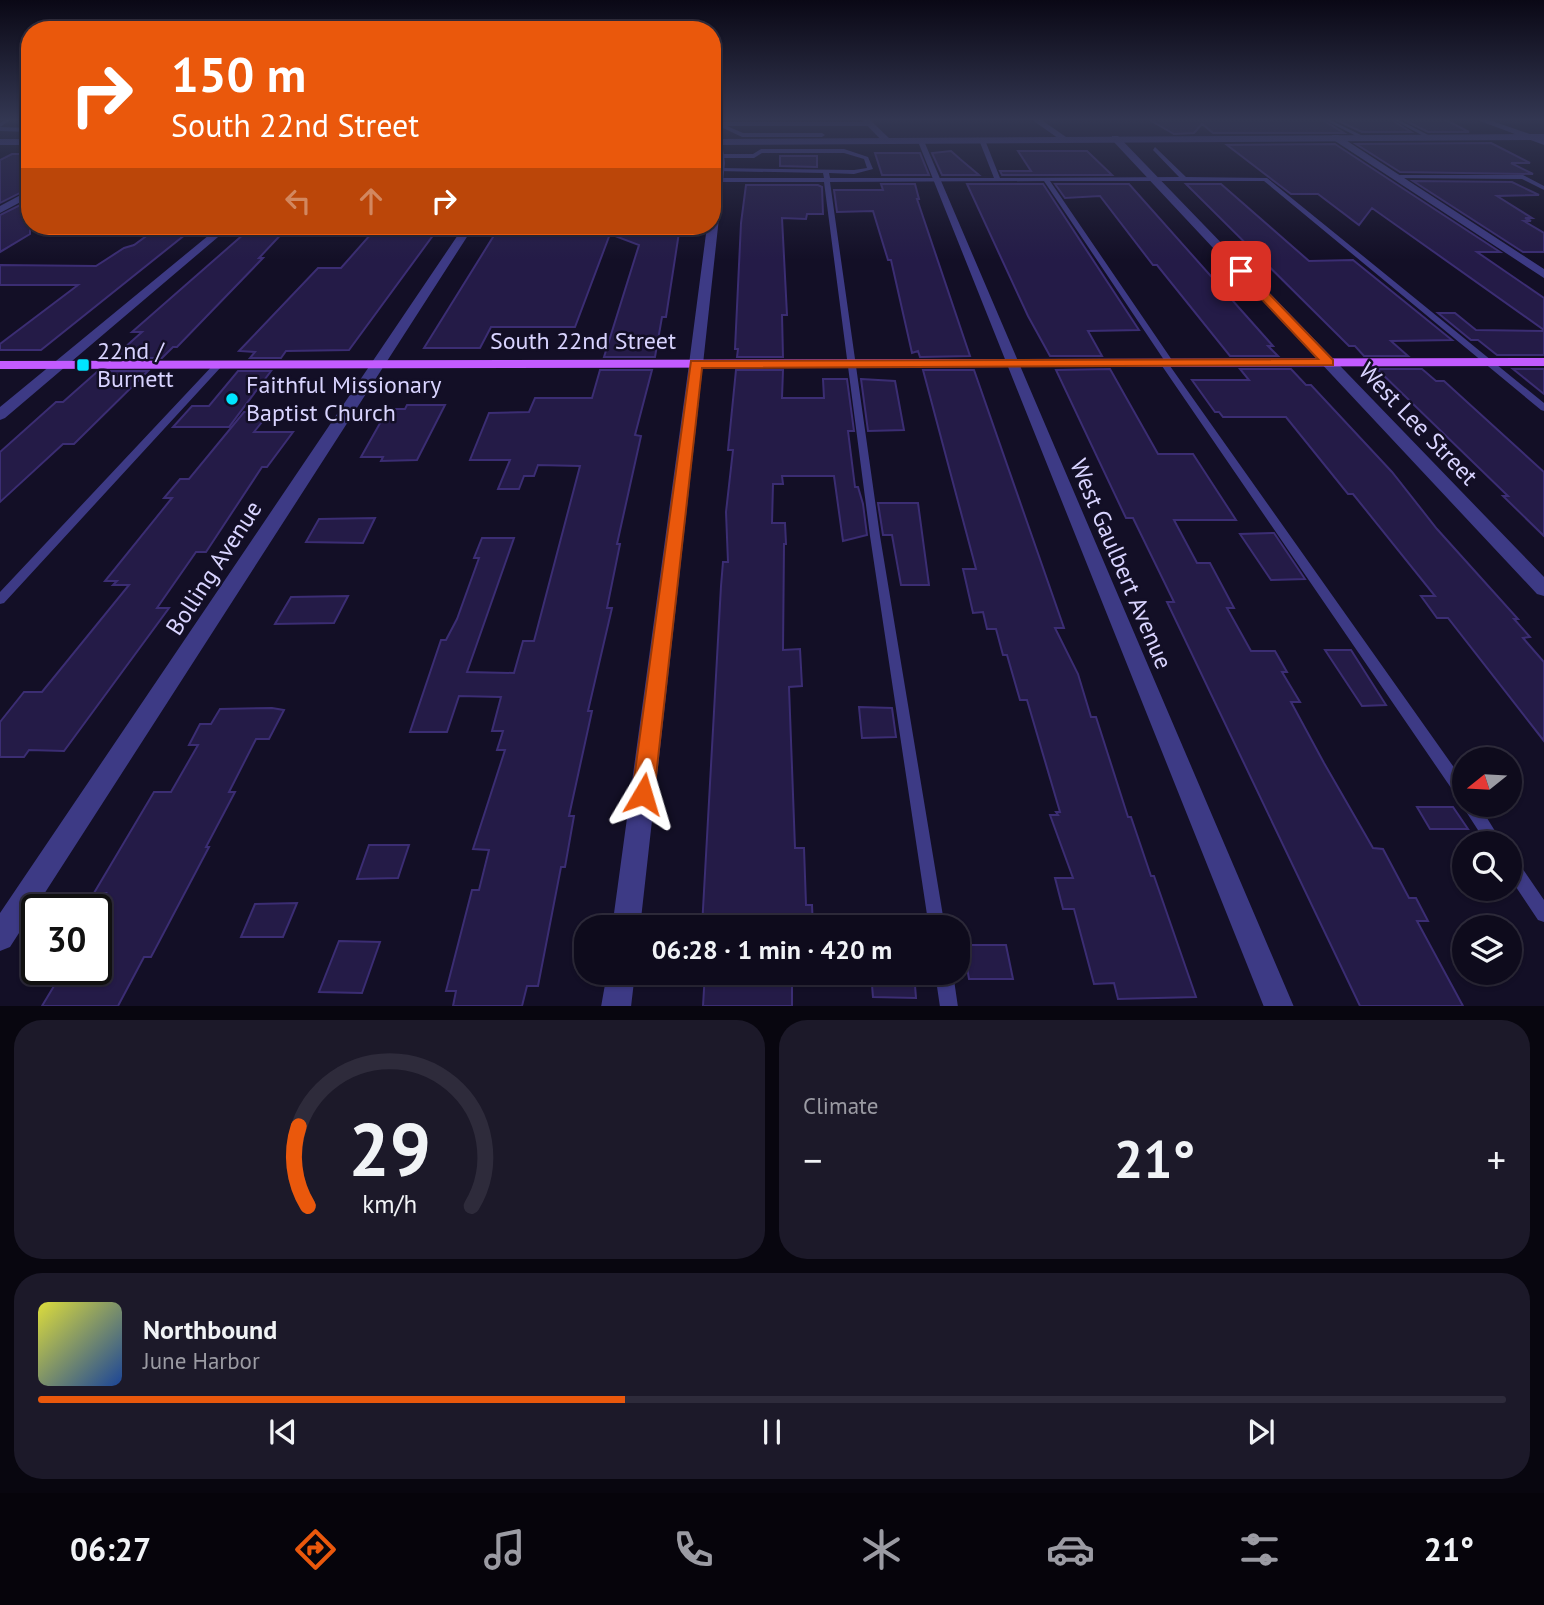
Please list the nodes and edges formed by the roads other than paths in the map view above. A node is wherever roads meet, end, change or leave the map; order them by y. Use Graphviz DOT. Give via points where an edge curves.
graph roads {
  1 [pos="754,166"];
  2 [pos="869,166"];
  3 [pos="930,166"];
  4 [pos="992,166"];
  5 [pos="1142,166"];
  6 [pos="1172,166"];
  7 [pos="1378,166"];
  8 [pos="754,171"];
  9 [pos="826,172"];
  10 [pos="721,177"];
  11 [pos="1394,177"];
  12 [pos="721,178"];
  13 [pos="1154,179"];
  14 [pos="936,180"];
  15 [pos="998,180"];
  16 [pos="1046,180"];
  17 [pos="1185,180"];
  18 [pos="827,181"];
  19 [pos="1544,188"];
  20 [pos="21,198"];
  21 [pos="0,210"];
  22 [pos="215,235"];
  23 [pos="463,235"];
  24 [pos="711,235"];
  25 [pos="1544,274"];
  26 [pos="1328,362"];
  27 [pos="1489,362"];
  28 [pos="1544,362"];
  29 [pos="850,363"];
  30 [pos="1011,363"];
  31 [pos="1167,363"];
  32 [pos="696,364"];
  33 [pos="0,365"];
  34 [pos="60,365"];
  35 [pos="218,365"];
  36 [pos="377,365"];
  37 [pos="1544,408"];
  38 [pos="0,415"];
  39 [pos="1544,589"];
  40 [pos="0,600"];
  41 [pos="1452,777"];
  42 [pos="1522,882"];
  43 [pos="1544,914"];
  44 [pos="628,915"];
  45 [pos="935,915"];
  46 [pos="0,937"];
  47 [pos="620,985"];
  48 [pos="946,985"];
  49 [pos="617,1006"];
  50 [pos="949,1006"];
  51 [pos="1279,1006"];
  1 -- 8 [label="lane"];
  2 -- 9 [label="lane" via="868,171"];
  3 -- 14 [label="street, West Gaulbert Avenue"];
  4 -- 15 [label="lane"];
  5 -- 13 [label="street, West Lee Street"];
  6 -- 17 [label="lane"];
  7 -- 11 [label="street"];
  8 -- 9 [label="lane"];
  8 -- 10 [label="lane"];
  9 -- 18 [label="lane"];
  11 -- 19 [label="lane" via="1523,177"];
  11 -- 25 [label="street"];
  12 -- 18 [label="lane"];
  13 -- 16 [label="lane"];
  13 -- 17 [label="lane"];
  13 -- 26 [label="street, West Lee Street"];
  14 -- 15 [label="lane"];
  14 -- 18 [label="lane"];
  14 -- 30 [label="street, West Gaulbert Avenue"];
  15 -- 16 [label="lane"];
  16 -- 31 [label="lane"];
  17 -- 27 [label="lane" via="1265,179"];
  18 -- 29 [label="lane"];
  20 -- 21 [label="street"];
  22 -- 34 [label="street"];
  23 -- 36 [label="street, Bolling Avenue"];
  24 -- 32 [label="street"];
  26 -- 27 [label="main road, South 22nd Street"];
  26 -- 31 [label="main road, South 22nd Street"];
  26 -- 39 [label="street, West Lee Street"];
  27 -- 28 [label="main road, South 22nd Street"];
  27 -- 37 [label="lane"];
  29 -- 30 [label="main road, South 22nd Street"];
  29 -- 32 [label="main road, South 22nd Street"];
  29 -- 45 [label="lane"];
  30 -- 31 [label="main road, South 22nd Street"];
  30 -- 51 [label="street, West Gaulbert Avenue"];
  31 -- 41 [label="lane"];
  32 -- 36 [label="main road, South 22nd Street"];
  32 -- 44 [label="street"];
  33 -- 34 [label="main road, South 22nd Street"];
  34 -- 35 [label="main road, South 22nd Street"];
  34 -- 38 [label="street"];
  35 -- 36 [label="main road, South 22nd Street"];
  35 -- 40 [label="lane"];
  36 -- 46 [label="street, Bolling Avenue"];
  42 -- 43 [label="lane"];
  47 -- 49 [label="street"];
  48 -- 50 [label="lane"];
}
